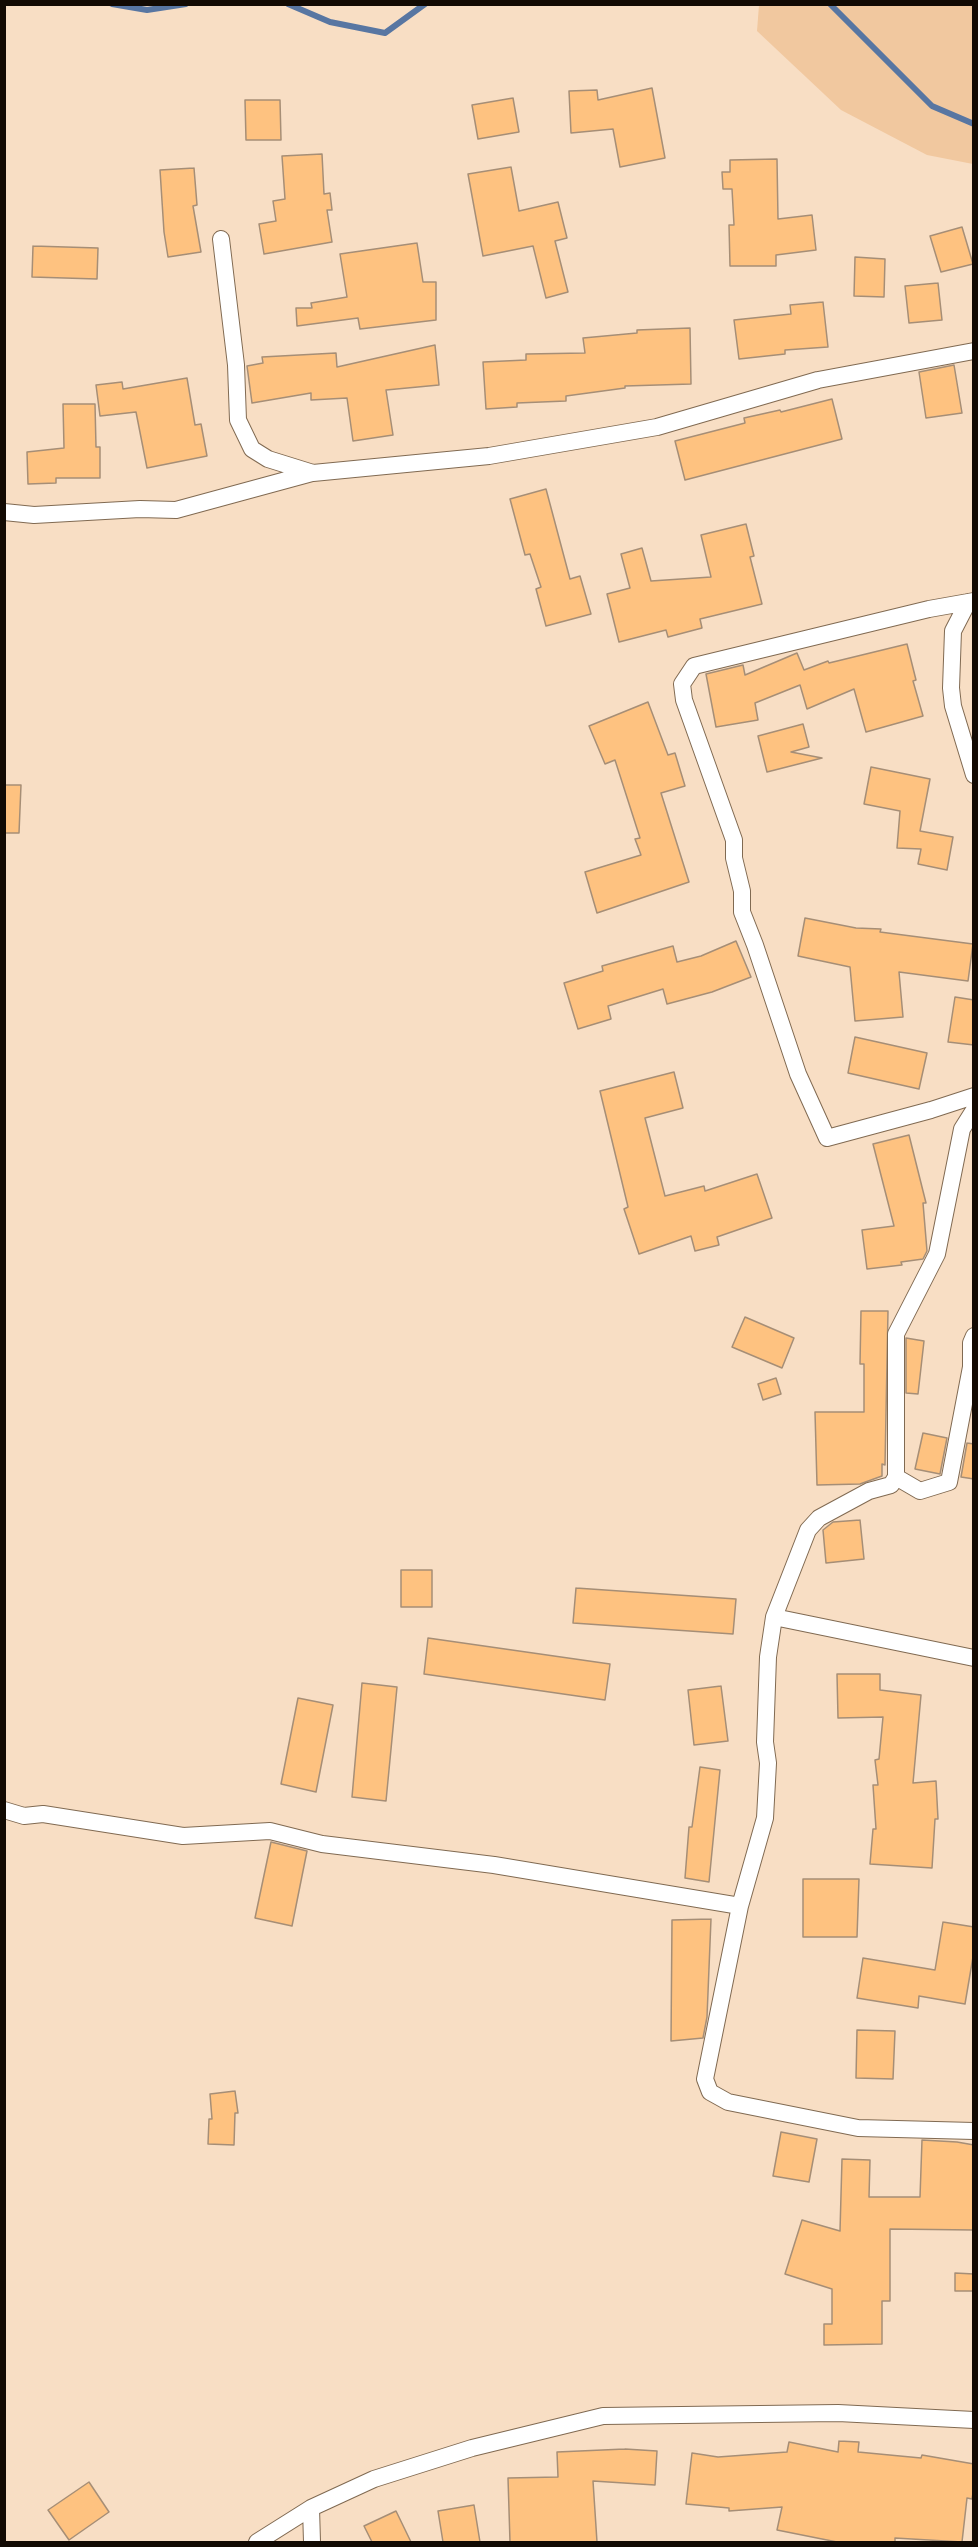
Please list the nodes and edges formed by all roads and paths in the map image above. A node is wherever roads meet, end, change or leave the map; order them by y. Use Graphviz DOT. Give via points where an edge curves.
graph roads {
  1 [pos="221,239"];
  2 [pos="974,351"];
  3 [pos="313,473"];
  4 [pos="4,512"];
  5 [pos="971,602"];
  6 [pos="929,609"];
  7 [pos="953,630"];
  8 [pos="974,775"];
  9 [pos="974,1096"];
  10 [pos="974,1110"];
  11 [pos="974,1336"];
  12 [pos="896,1477"];
  13 [pos="774,1617"];
  14 [pos="974,1658"];
  15 [pos="4,1810"];
  16 [pos="740,1906"];
  17 [pos="974,2131"];
  18 [pos="974,2420"];
  19 [pos="311,2508"];
  20 [pos="257,2542"];
  21 [pos="312,2542"];
  1 -- 3 [label="street" via="236,365 238,420 252,449 268,459"];
  2 -- 3 [label="street" via="818,380 657,427 489,456"];
  3 -- 4 [label="street" via="176,510 34,515"];
  5 -- 6 [label="street"];
  5 -- 7 [label="street"];
  6 -- 7 [label="street"];
  6 -- 9 [label="street" via="694,666 682,684 684,700 734,840 742,912 798,1074 828,1138"];
  7 -- 8 [label="street" via="953,706"];
  10 -- 12 [label="street" via="962,1129 937,1254 896,1334"];
  11 -- 12 [label="street" via="949,1482 920,1491"];
  12 -- 13 [label="street" via="891,1485 869,1491 819,1518 808,1530"];
  13 -- 14 [label="street"];
  13 -- 16 [label="street" via="768,1657 765,1818"];
  15 -- 16 [label="street" via="24,1816 42,1814 183,1836 270,1831 322,1844 494,1865"];
  16 -- 17 [label="street" via="705,2079 710,2092 728,2102 858,2128"];
  18 -- 19 [label="street" via="838,2413 603,2416 472,2448 374,2479"];
  19 -- 20 [label="street"];
  19 -- 21 [label="street"];
}
